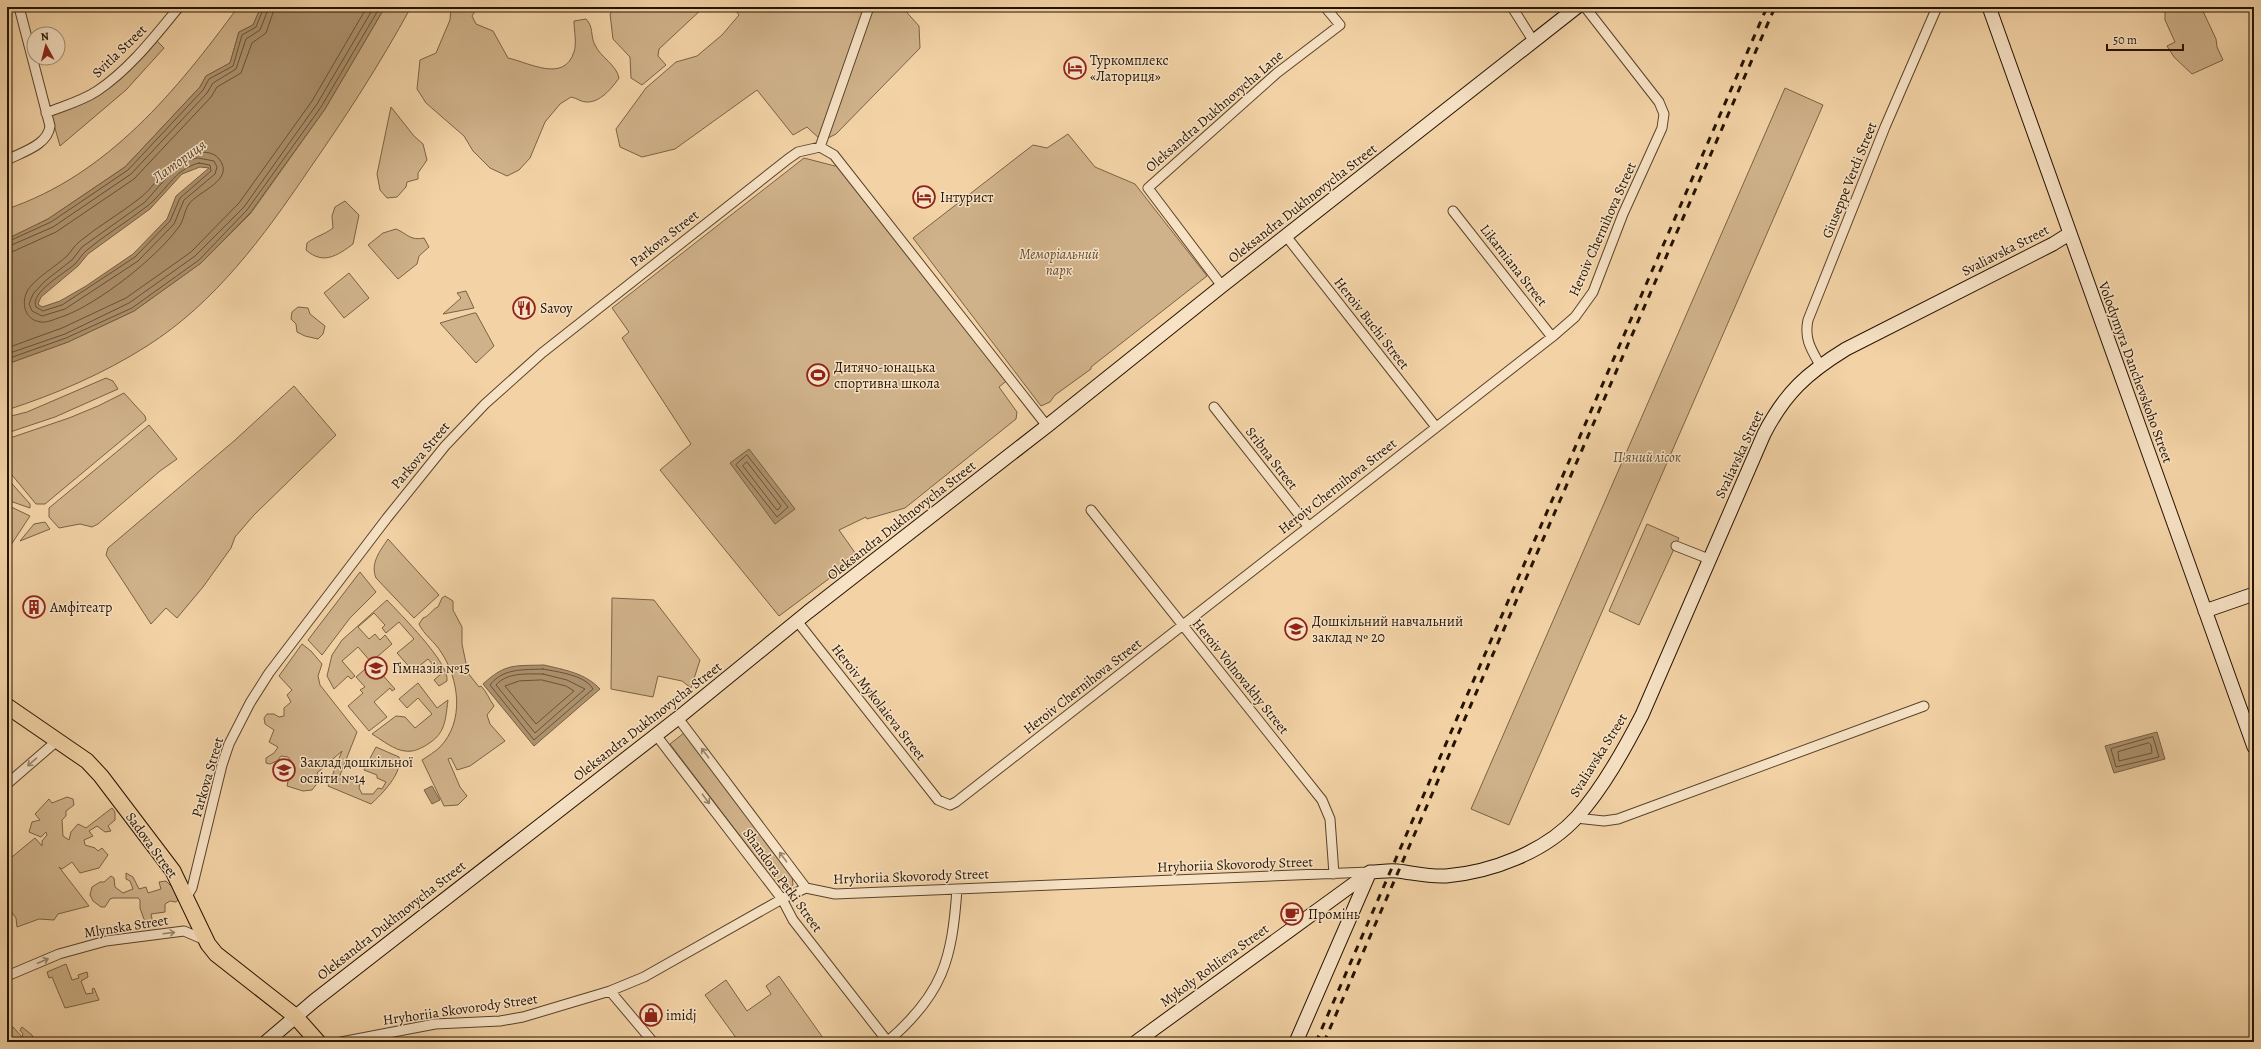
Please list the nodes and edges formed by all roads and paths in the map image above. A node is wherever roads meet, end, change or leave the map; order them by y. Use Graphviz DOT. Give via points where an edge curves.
graph roads {
  1 [pos="19,7"];
  2 [pos="179,7"];
  3 [pos="869,7"];
  4 [pos="1325,7"];
  5 [pos="1512,7"];
  6 [pos="1577,7"];
  7 [pos="1585,7"];
  8 [pos="1937,7"];
  9 [pos="1989,7"];
  10 [pos="1534,42"];
  11 [pos="46,113"];
  12 [pos="820,147"];
  13 [pos="7,160"];
  14 [pos="1453,211"];
  15 [pos="2069,234"];
  16 [pos="1286,236"];
  17 [pos="1222,286"];
  18 [pos="1552,337"];
  19 [pos="1820,365"];
  20 [pos="1214,407"];
  21 [pos="1047,426"];
  22 [pos="1436,427"];
  23 [pos="1091,510"];
  24 [pos="1308,526"];
  25 [pos="1676,546"];
  26 [pos="1709,560"];
  27 [pos="2254,594"];
  28 [pos="2205,611"];
  29 [pos="797,621"];
  30 [pos="1183,626"];
  31 [pos="7,706"];
  32 [pos="1924,706"];
  33 [pos="678,718"];
  34 [pos="656,735"];
  35 [pos="58,740"];
  36 [pos="2254,747"];
  37 [pos="7,784"];
  38 [pos="938,800"];
  39 [pos="1576,818"];
  40 [pos="1370,872"];
  41 [pos="1334,874"];
  42 [pos="806,888"];
  43 [pos="957,888"];
  44 [pos="186,898"];
  45 [pos="782,899"];
  46 [pos="205,940"];
  47 [pos="7,976"];
  48 [pos="610,991"];
  49 [pos="294,1016"];
  50 [pos="266,1042"];
  51 [pos="318,1042"];
  52 [pos="341,1042"];
  53 [pos="652,1042"];
  54 [pos="888,1042"];
  55 [pos="1136,1042"];
  56 [pos="1296,1042"];
  1 -- 11 [label="street"];
  2 -- 11 [label="street, Svitla Street" via="148,44 110,81 83,99"];
  3 -- 12 [label="street"];
  4 -- 17 [label="street, Oleksandra Dukhnovycha Lane" via="1340,25 1277,73 1148,188"];
  5 -- 10 [label="street"];
  6 -- 10 [label="street, Oleksandra Dukhnovycha Street"];
  7 -- 18 [label="street, Heroiv Chernihova Street" via="1659,102 1664,114 1662,128 1623,214 1593,292 1575,317"];
  8 -- 19 [label="street, Giuseppe Verdi Street" via="1885,127 1808,320 1808,345"];
  9 -- 15 [label="street, Volodymyra Danchevskoho Street"];
  10 -- 16 [label="street, Oleksandra Dukhnovycha Street"];
  11 -- 13 [label="street" via="50,126 45,139"];
  12 -- 21 [label="street" via="835,157"];
  12 -- 44 [label="street, Parkova Street" via="804,150 788,158 542,353 485,404 445,446 273,666 250,702 229,744 222,765 192,888"];
  14 -- 18 [label="street, Likarniana Street"];
  15 -- 19 [label="street, Svaliavska Street" via="1846,349"];
  15 -- 28 [label="street, Volodymyra Danchevskoho Street"];
  16 -- 17 [label="street, Oleksandra Dukhnovycha Street"];
  16 -- 22 [label="street, Heroiv Buchi Street"];
  17 -- 21 [label="street, Oleksandra Dukhnovycha Street"];
  18 -- 22 [label="street, Heroiv Chernihova Street"];
  19 -- 26 [label="street, Svaliavska Street" via="1802,379 1775,413"];
  20 -- 24 [label="street, Sribna Street"];
  21 -- 29 [label="street, Oleksandra Dukhnovycha Street"];
  22 -- 24 [label="street, Heroiv Chernihova Street"];
  23 -- 30 [label="street, Heroiv Volnovakhy Street"];
  24 -- 30 [label="street, Heroiv Chernihova Street"];
  25 -- 26 [label="street"];
  26 -- 39 [label="street, Svaliavska Street" via="1642,715 1623,751"];
  27 -- 28 [label="street"];
  28 -- 36 [label="street, Volodymyra Danchevskoho Street"];
  29 -- 33 [label="street, Oleksandra Dukhnovycha Street"];
  29 -- 38 [label="street, Heroiv Mykolaieva Street"];
  30 -- 38 [label="street, Heroiv Chernihova Street" via="956,802 950,805"];
  30 -- 41 [label="street, Heroiv Volnovakhy Street" via="1322,800 1330,819"];
  31 -- 35 [label="main road, Sadova Street"];
  32 -- 39 [label="street, Svaliavska Street" via="1618,819 1589,821"];
  33 -- 34 [label="street, Oleksandra Dukhnovycha Street"];
  42 -- 33 [label="street, Shandora Petki Street, one-way"];
  34 -- 45 [label="street, Shandora Petki Street, one-way"];
  34 -- 49 [label="street, Oleksandra Dukhnovycha Street"];
  35 -- 37 [label="street, one-way"];
  35 -- 44 [label="main road, Sadova Street" via="87,761 101,776 173,871"];
  39 -- 40 [label="street, Svaliavska Street" via="1541,846 1479,870 1444,876 1398,871"];
  40 -- 41 [label="street, Hryhoriia Skovorody Street"];
  40 -- 55 [label="street, Mykoly Rohlieva Street"];
  40 -- 56 [label="street"];
  41 -- 43 [label="street, Hryhoriia Skovorody Street"];
  42 -- 43 [label="street, Hryhoriia Skovorody Street" via="835,894"];
  42 -- 45 [label="street, Hryhoriia Skovorody Street"];
  43 -- 54 [label="street" via="950,948 933,992 909,1023"];
  44 -- 46 [label="main road, Sadova Street"];
  45 -- 48 [label="street, Hryhoriia Skovorody Street" via="644,977"];
  45 -- 54 [label="street, Shandora Petki Street" via="793,920"];
  47 -- 46 [label="street, Mlynska Street, one-way" via="59,954 106,941 184,931"];
  46 -- 49 [label="main road, Sadova Street" via="216,954"];
  48 -- 52 [label="street, Hryhoriia Skovorody Street" via="523,1017 500,1021 435,1024"];
  48 -- 53 [label="street"];
  49 -- 50 [label="street, Oleksandra Dukhnovycha Street"];
  49 -- 51 [label="main road, Sadova Street"];
}
